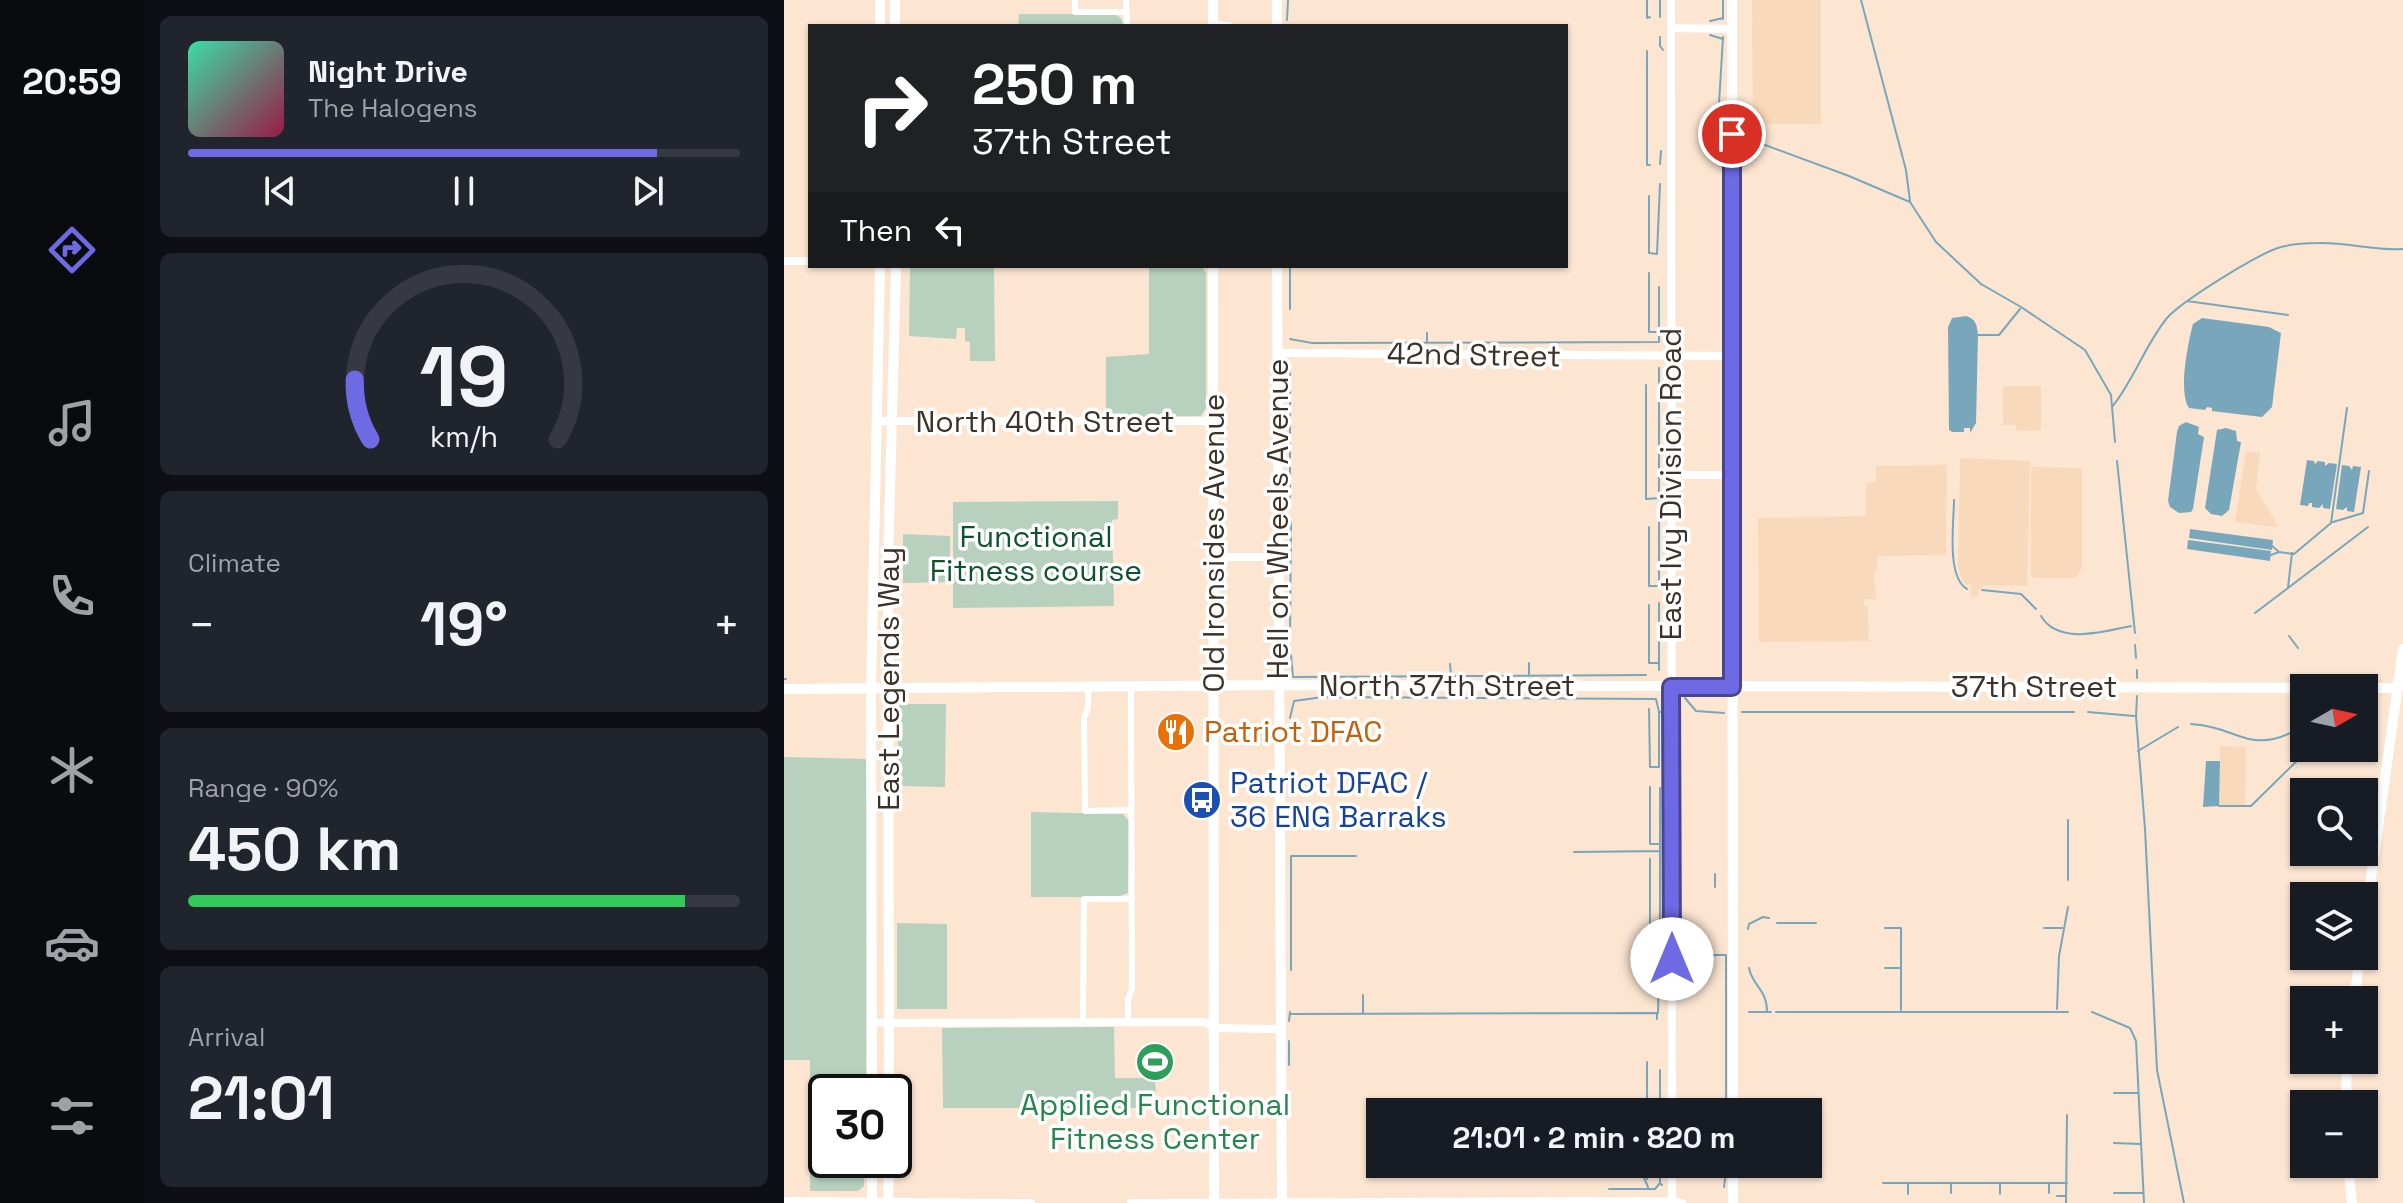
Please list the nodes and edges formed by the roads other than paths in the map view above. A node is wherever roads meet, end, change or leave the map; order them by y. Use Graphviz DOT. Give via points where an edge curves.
graph roads {
  1 [pos="880,0"];
  2 [pos="895,0"];
  3 [pos="1075,0"];
  4 [pos="1126,0"];
  5 [pos="1213,0"];
  6 [pos="1277,0"];
  7 [pos="1671,0"];
  8 [pos="1732,0"];
  9 [pos="1126,12"];
  10 [pos="880,24"];
  11 [pos="895,24"];
  12 [pos="1127,24"];
  13 [pos="1213,24"];
  14 [pos="1277,24"];
  15 [pos="1671,28"];
  16 [pos="1732,29"];
  17 [pos="784,261"];
  18 [pos="808,261"];
  19 [pos="880,268"];
  20 [pos="888,268"];
  21 [pos="896,268"];
  22 [pos="1213,268"];
  23 [pos="1277,268"];
  24 [pos="896,291"];
  25 [pos="1277,353"];
  26 [pos="1671,355"];
  27 [pos="1733,356"];
  28 [pos="877,421"];
  29 [pos="893,421"];
  30 [pos="1213,421"];
  31 [pos="1670,475"];
  32 [pos="1733,475"];
  33 [pos="1213,557"];
  34 [pos="1278,557"];
  35 [pos="2403,649"];
  36 [pos="1277,685"];
  37 [pos="1214,686"];
  38 [pos="1088,687"];
  39 [pos="1131,687"];
  40 [pos="1671,687"];
  41 [pos="1732,687"];
  42 [pos="888,688"];
  43 [pos="2398,688"];
  44 [pos="784,689"];
  45 [pos="871,689"];
  46 [pos="1131,810"];
  47 [pos="2371,882"];
  48 [pos="1132,899"];
  49 [pos="872,1023"];
  50 [pos="889,1023"];
  51 [pos="1128,1023"];
  52 [pos="1083,1024"];
  53 [pos="1215,1028"];
  54 [pos="1280,1029"];
  55 [pos="872,1074"];
  56 [pos="889,1074"];
  57 [pos="1672,1098"];
  58 [pos="1733,1098"];
  59 [pos="872,1178"];
  60 [pos="889,1178"];
  61 [pos="1673,1178"];
  62 [pos="1733,1178"];
  63 [pos="2349,1178"];
  64 [pos="784,1201"];
  65 [pos="872,1202"];
  66 [pos="888,1202"];
  67 [pos="1214,1202"];
  68 [pos="1282,1202"];
  69 [pos="1675,1202"];
  70 [pos="1018,1203"];
  71 [pos="1031,1203"];
  72 [pos="1131,1203"];
  73 [pos="1733,1203"];
  74 [pos="2352,1203"];
  1 -- 10 [label="street"];
  2 -- 11 [label="street"];
  3 -- 9 [label="street" via="1075,12"];
  4 -- 9 [label="street"];
  5 -- 13 [label="street"];
  6 -- 14 [label="street"];
  7 -- 15 [label="street, East Ivy Division Road"];
  8 -- 16 [label="street"];
  9 -- 12 [label="street"];
  15 -- 16 [label="street"];
  15 -- 26 [label="street, East Ivy Division Road"];
  16 -- 27 [label="street"];
  17 -- 18 [label="street"];
  19 -- 28 [label="street, East Legends Way"];
  20 -- 24 [label="street"];
  21 -- 24 [label="street, East Legends Way"];
  22 -- 30 [label="street, Old Ironsides Avenue"];
  23 -- 25 [label="street, Hell on Wheels Avenue"];
  24 -- 29 [label="street, East Legends Way"];
  25 -- 26 [label="street, 42nd Street"];
  25 -- 34 [label="street, Hell on Wheels Avenue"];
  26 -- 27 [label="street, 42nd Street"];
  26 -- 31 [label="street, East Ivy Division Road"];
  27 -- 32 [label="street"];
  28 -- 29 [label="street, North 40th Street"];
  28 -- 45 [label="street, East Legends Way"];
  29 -- 30 [label="street, North 40th Street"];
  29 -- 42 [label="street, East Legends Way"];
  30 -- 33 [label="street, Old Ironsides Avenue"];
  31 -- 32 [label="street"];
  31 -- 40 [label="street, East Ivy Division Road"];
  32 -- 41 [label="street"];
  33 -- 34 [label="street"];
  33 -- 37 [label="street, Old Ironsides Avenue"];
  34 -- 36 [label="street, Hell on Wheels Avenue"];
  35 -- 43 [label="street"];
  36 -- 37 [label="street, North 37th Street"];
  36 -- 40 [label="street, North 37th Street"];
  36 -- 54 [label="street, Hell on Wheels Avenue"];
  37 -- 39 [label="street, North 37th Street"];
  37 -- 53 [label="street, Old Ironsides Avenue"];
  38 -- 39 [label="street, North 37th Street"];
  38 -- 42 [label="street, North 37th Street"];
  38 -- 46 [label="street" via="1085,811"];
  39 -- 46 [label="street"];
  40 -- 41 [label="street, 37th Street"];
  40 -- 57 [label="street, East Ivy Division Road"];
  41 -- 43 [label="street, 37th Street"];
  41 -- 58 [label="street"];
  42 -- 45 [label="street, North 37th Street"];
  42 -- 50 [label="street, East Legends Way"];
  43 -- 47 [label="street"];
  44 -- 45 [label="street, North 37th Street"];
  45 -- 49 [label="street, East Legends Way"];
  46 -- 48 [label="street"];
  48 -- 51 [label="street"];
  48 -- 52 [label="street" via="1084,899"];
  49 -- 50 [label="street"];
  49 -- 55 [label="street, East Legends Way"];
  50 -- 52 [label="street"];
  50 -- 56 [label="street, East Legends Way"];
  51 -- 52 [label="street"];
  51 -- 53 [label="street" via="1204,1022"];
  53 -- 54 [label="street"];
  53 -- 67 [label="street, Old Ironsides Avenue"];
  54 -- 68 [label="street, Hell on Wheels Avenue"];
  59 -- 65 [label="street"];
  60 -- 66 [label="street"];
  61 -- 69 [label="street"];
  62 -- 73 [label="street"];
  63 -- 74 [label="street"];
  64 -- 65 [label="street"];
  65 -- 66 [label="street"];
  66 -- 70 [label="street"];
  67 -- 68 [label="street"];
  67 -- 72 [label="street"];
  68 -- 69 [label="street"];
  70 -- 71 [label="street"];
}
